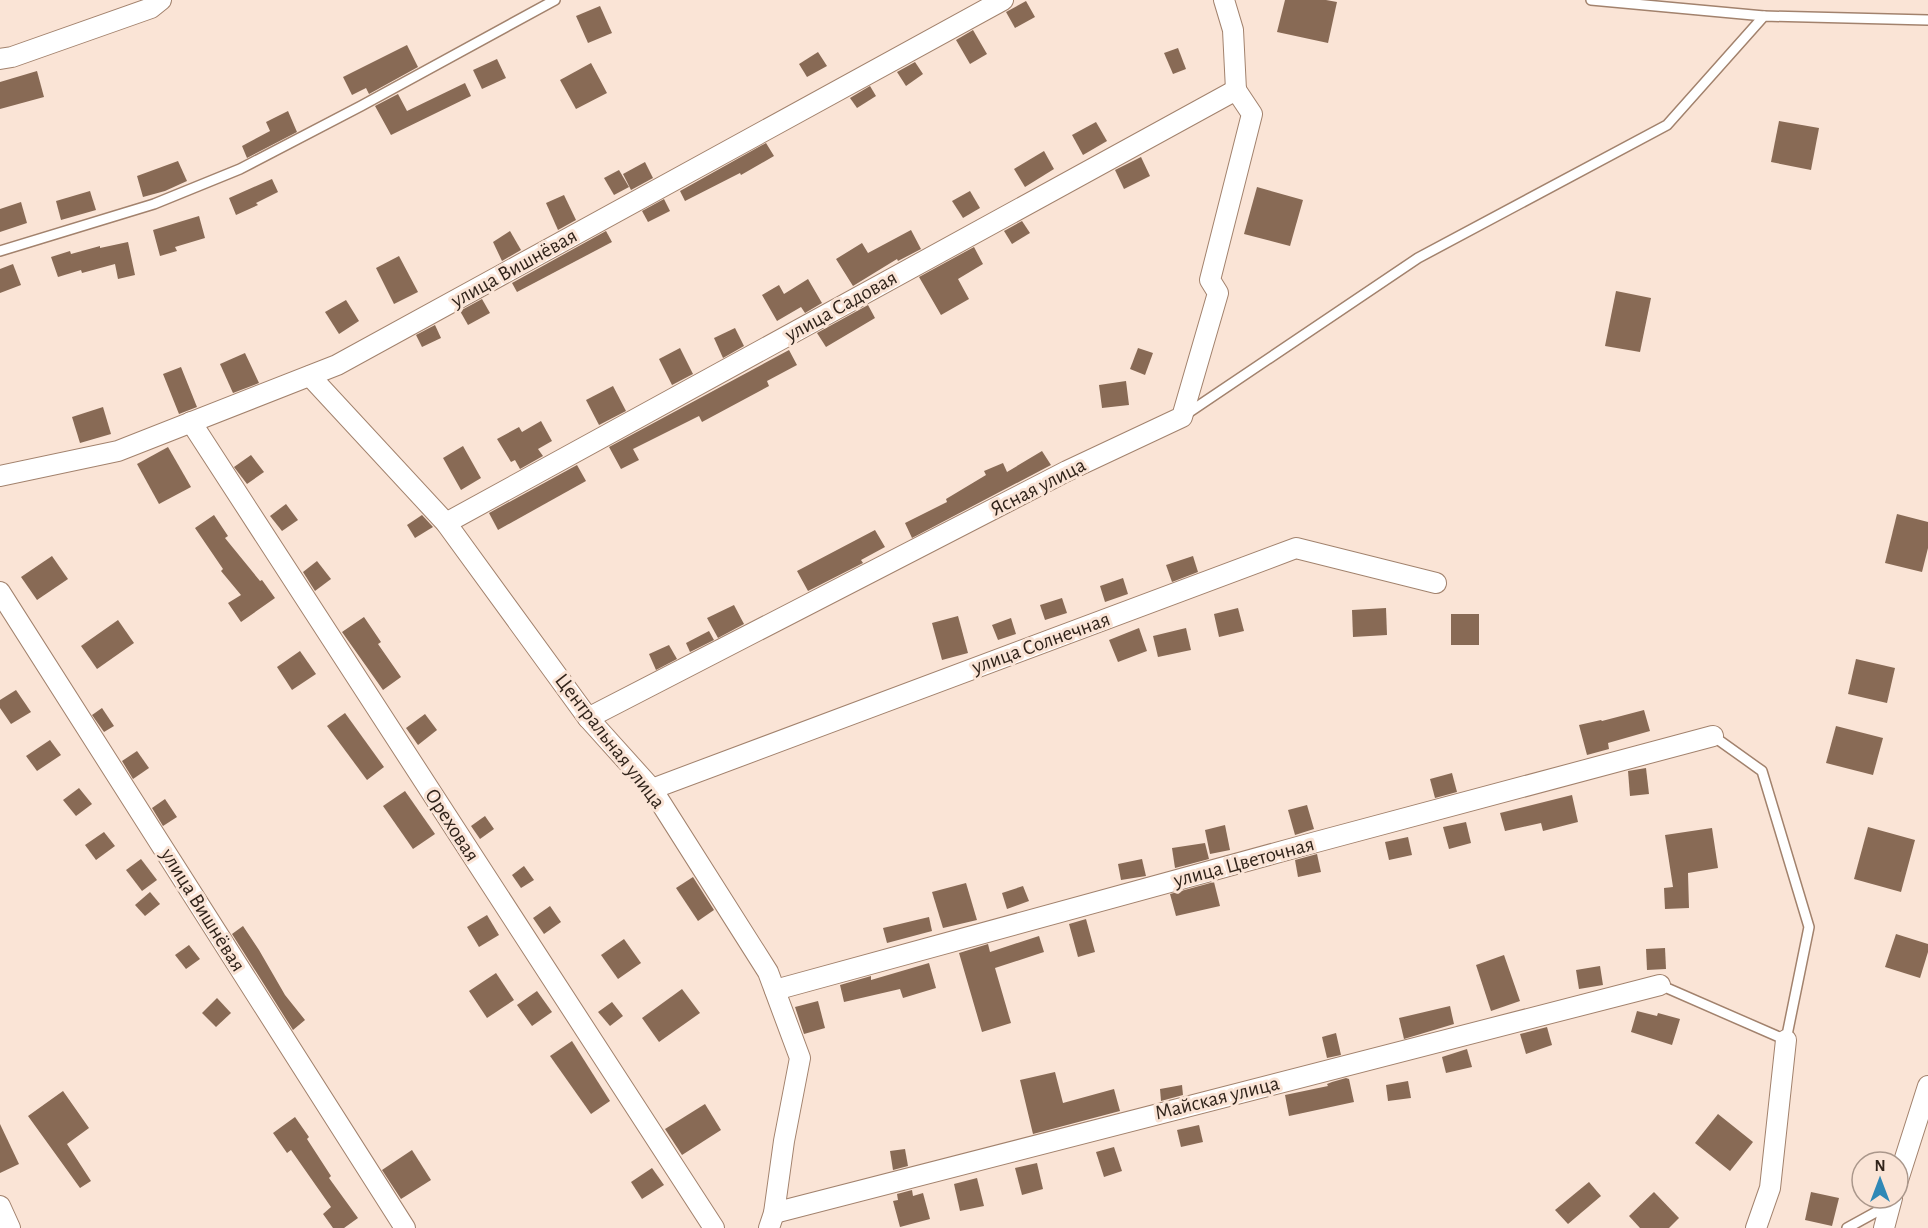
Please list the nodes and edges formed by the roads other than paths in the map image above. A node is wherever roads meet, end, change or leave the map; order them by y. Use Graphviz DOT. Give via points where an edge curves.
graph roads {
  1 [pos="162,0"];
  2 [pos="555,0"];
  3 [pos="1003,0"];
  4 [pos="1224,0"];
  5 [pos="1591,0"];
  6 [pos="1764,16"];
  7 [pos="1928,20"];
  8 [pos="0,59"];
  9 [pos="1236,90"];
  10 [pos="0,251"];
  11 [pos="310,376"];
  12 [pos="1182,417"];
  13 [pos="190,422"];
  14 [pos="0,476"];
  15 [pos="447,523"];
  16 [pos="1436,583"];
  17 [pos="0,591"];
  18 [pos="588,718"];
  19 [pos="1713,736"];
  20 [pos="652,789"];
  21 [pos="1660,985"];
  22 [pos="775,990"];
  23 [pos="1786,1040"];
  24 [pos="1928,1086"];
  25 [pos="1908,1150"];
  26 [pos="0,1206"];
  27 [pos="1876,1210"];
  28 [pos="1889,1210"];
  29 [pos="772,1220"];
  30 [pos="10,1228"];
  31 [pos="405,1228"];
  32 [pos="714,1228"];
  33 [pos="1756,1228"];
  34 [pos="1847,1228"];
  35 [pos="1884,1228"];
  1 -- 8 [label="street" via="151,8"];
  2 -- 10 [label="lane" via="240,169 154,204"];
  3 -- 11 [label="street, улица Вишнёвая" via="337,365"];
  4 -- 9 [label="street" via="1233,30"];
  5 -- 6 [label="lane"];
  6 -- 7 [label="lane"];
  6 -- 12 [label="lane" via="1667,125 1418,258"];
  9 -- 12 [label="street" via="1251,114 1210,280 1218,294"];
  9 -- 15 [label="street, улица Садовая"];
  11 -- 13 [label="street, улица Вишнёвая"];
  11 -- 15 [label="street, Центральная улица"];
  12 -- 18 [label="street, Ясная улица" via="1067,471"];
  13 -- 14 [label="street, улица Вишнёвая" via="118,451"];
  13 -- 32 [label="street, Ореховая"];
  15 -- 18 [label="street, Центральная улица"];
  16 -- 20 [label="street, улица Солнечная" via="1296,548"];
  17 -- 31 [label="street, улица Вишнёвая"];
  18 -- 20 [label="street, Центральная улица"];
  19 -- 22 [label="street, улица Цветочная"];
  19 -- 23 [label="lane" via="1762,771 1809,927"];
  20 -- 22 [label="street, Центральная улица" via="768,972"];
  21 -- 23 [label="lane"];
  21 -- 29 [label="street, Майская улица"];
  22 -- 29 [label="street, Центральная улица" via="801,1058"];
  23 -- 33 [label="street" via="1770,1188"];
  24 -- 25 [label="street"];
  26 -- 30 [label="street"];
  27 -- 34 [label="lane"];
  28 -- 35 [label="street"];
}
